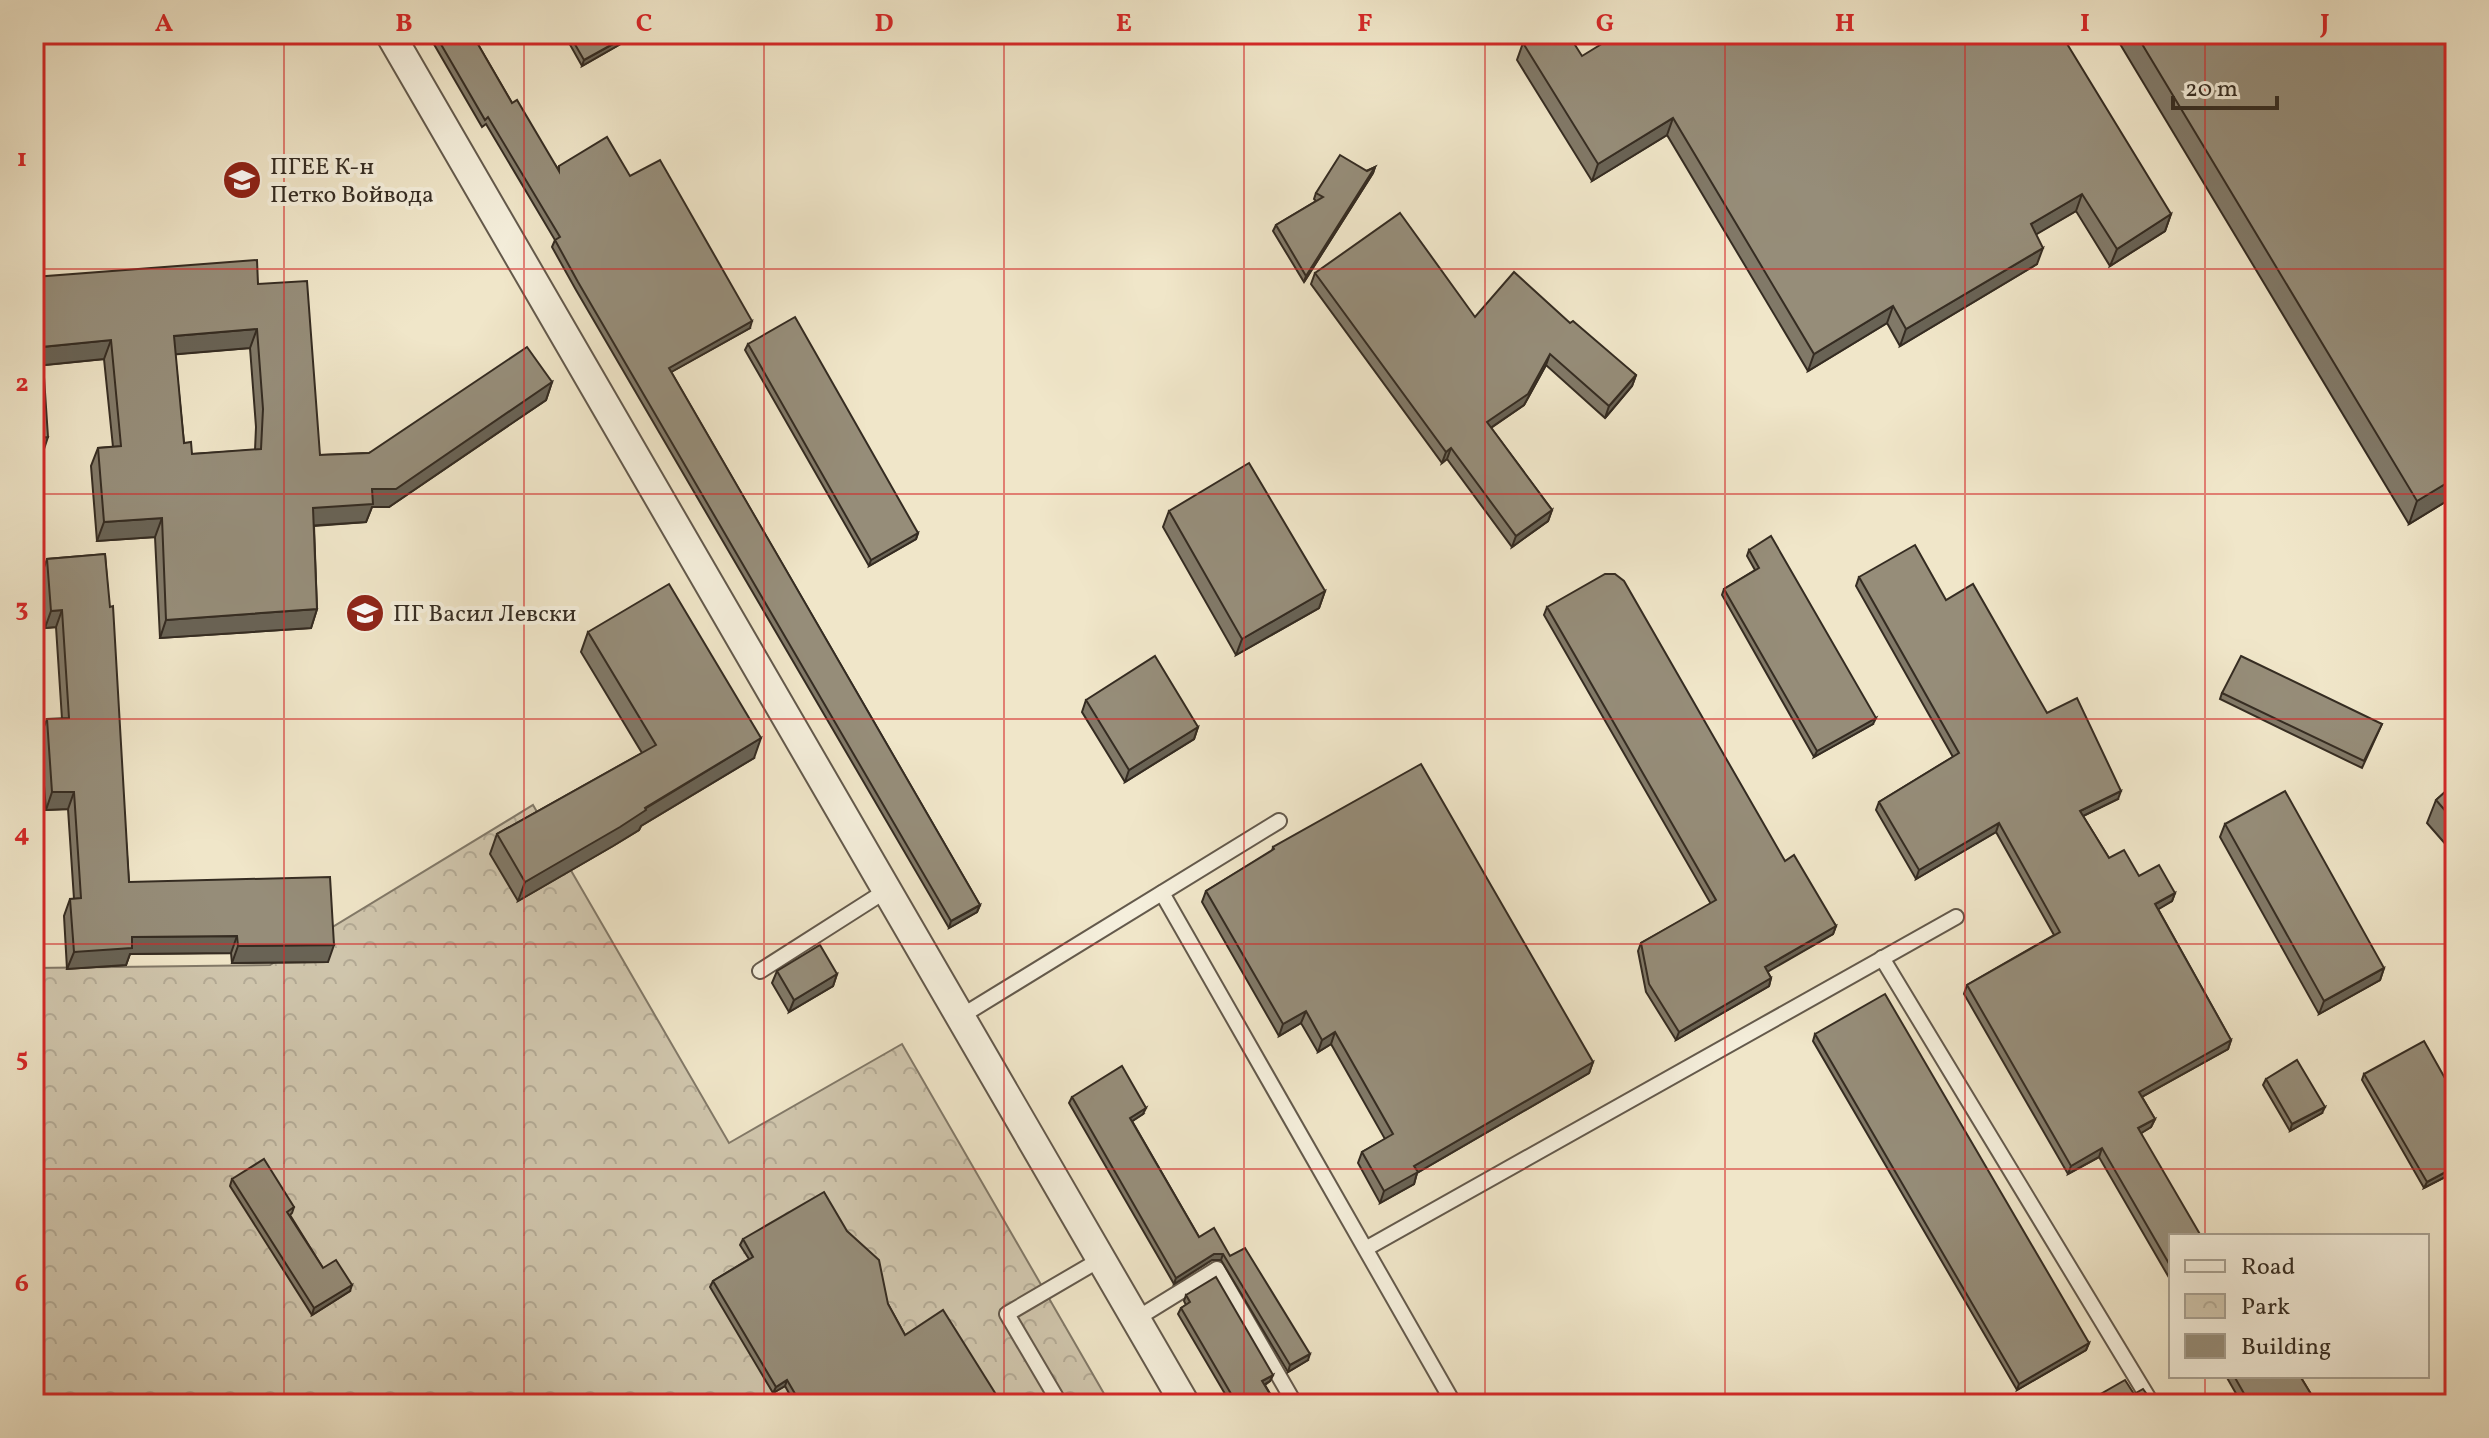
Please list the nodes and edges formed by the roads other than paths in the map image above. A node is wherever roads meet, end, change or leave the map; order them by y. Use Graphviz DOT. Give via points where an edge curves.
graph roads {
  1 [pos="390,34"];
  2 [pos="1279,821"];
  3 [pos="887,890"];
  4 [pos="1162,893"];
  5 [pos="1956,917"];
  6 [pos="1882,958"];
  7 [pos="760,971"];
  8 [pos="960,1017"];
  9 [pos="1367,1248"];
  10 [pos="1101,1259"];
  11 [pos="1136,1319"];
  12 [pos="1060,1404"];
  13 [pos="1185,1404"];
  14 [pos="1295,1404"];
  15 [pos="1454,1404"];
  16 [pos="2152,1404"];
  1 -- 3 [label="street"];
  2 -- 4 [label="lane"];
  3 -- 7 [label="lane"];
  3 -- 8 [label="street"];
  4 -- 8 [label="lane"];
  4 -- 9 [label="lane"];
  5 -- 6 [label="lane"];
  6 -- 9 [label="lane"];
  6 -- 16 [label="lane"];
  8 -- 10 [label="street"];
  9 -- 15 [label="lane"];
  10 -- 11 [label="street"];
  10 -- 12 [label="lane" via="1007,1314"];
  11 -- 13 [label="street"];
  11 -- 14 [label="lane" via="1217,1269"];
}
